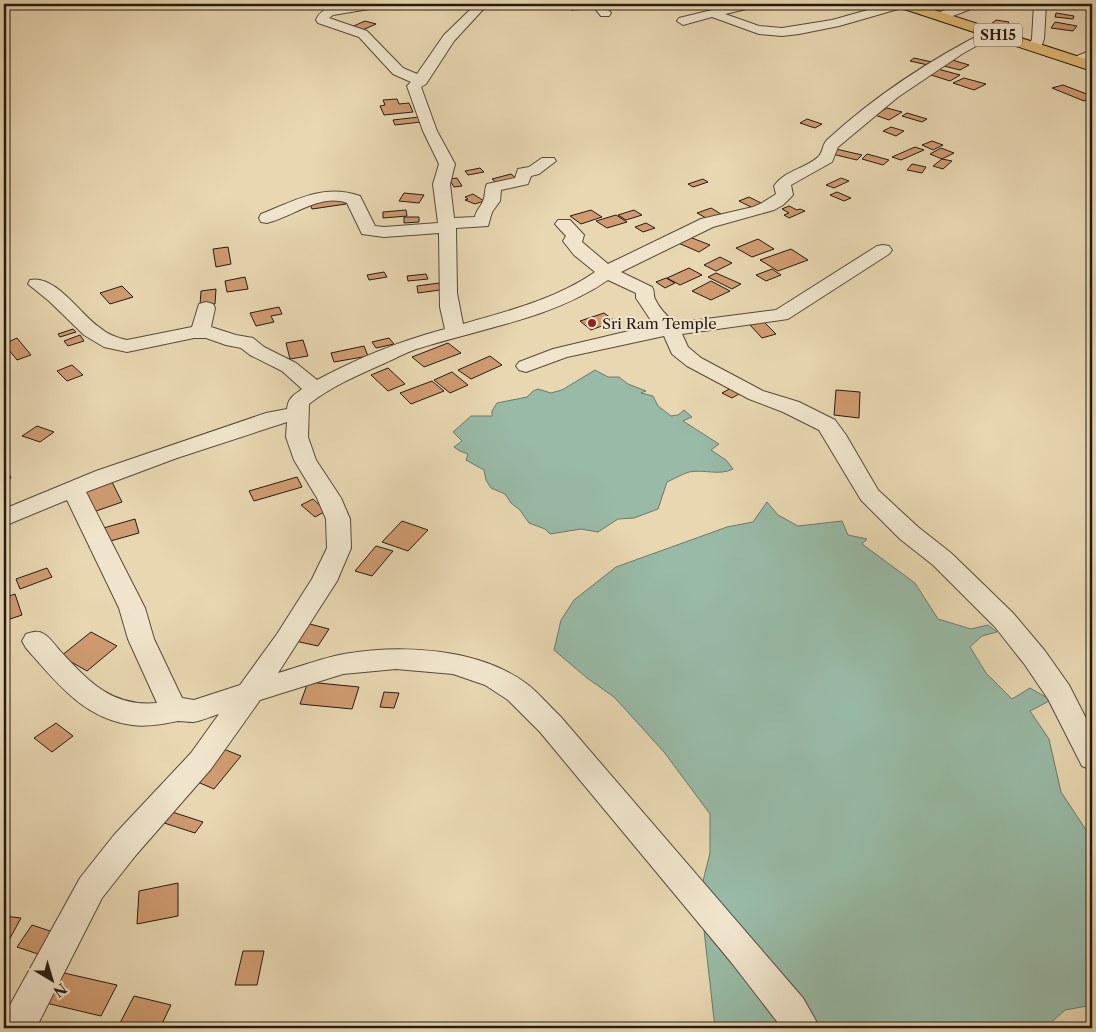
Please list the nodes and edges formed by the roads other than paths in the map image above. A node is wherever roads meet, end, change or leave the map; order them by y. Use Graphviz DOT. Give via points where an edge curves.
graph roads {
  1 [pos="375,4"];
  2 [pos="482,4"];
  3 [pos="751,4"];
  4 [pos="902,4"];
  5 [pos="972,4"];
  6 [pos="1040,4"];
  7 [pos="712,13"];
  8 [pos="941,16"];
  9 [pos="683,21"];
  10 [pos="993,33"];
  11 [pos="1035,47"];
  12 [pos="1092,54"];
  13 [pos="1076,61"];
  14 [pos="1092,66"];
  15 [pos="421,80"];
  16 [pos="548,161"];
  17 [pos="267,218"];
  18 [pos="564,224"];
  19 [pos="447,225"];
  20 [pos="883,250"];
  21 [pos="608,272"];
  22 [pos="36,284"];
  23 [pos="206,308"];
  24 [pos="671,330"];
  25 [pos="200,332"];
  26 [pos="456,332"];
  27 [pos="526,366"];
  28 [pos="314,390"];
  29 [pos="298,413"];
  30 [pos="73,489"];
  31 [pos="4,518"];
  32 [pos="35,641"];
  33 [pos="250,692"];
  34 [pos="181,710"];
  35 [pos="1092,758"];
  36 [pos="17,1028"];
  37 [pos="802,1028"];
  1 -- 15 [label="street" via="329,12 322,20 363,34 398,71"];
  2 -- 15 [label="street" via="448,39"];
  3 -- 7 [label="street"];
  4 -- 7 [label="street" via="835,22 781,31 756,29"];
  4 -- 8 [label="main road, SH15"];
  5 -- 8 [label="street"];
  6 -- 11 [label="street"];
  7 -- 9 [label="street"];
  8 -- 10 [label="main road, SH15"];
  10 -- 11 [label="main road, SH15"];
  10 -- 21 [label="street" via="957,51 893,94 830,145 826,160 785,182 782,186 785,194 779,201 755,212 707,223"];
  11 -- 13 [label="main road, SH15"];
  12 -- 13 [label="street"];
  13 -- 14 [label="main road, SH15"];
  15 -- 19 [label="street" via="414,86 430,132 447,164 442,177"];
  16 -- 19 [label="street" via="533,171 524,172 522,180 493,187 492,201 477,214"];
  17 -- 19 [label="street" via="307,202 338,195 354,200 368,230 384,232"];
  18 -- 21 [label="street" via="575,235 572,241 576,247"];
  19 -- 26 [label="street" via="449,296 452,326"];
  20 -- 24 [label="street" via="781,315"];
  21 -- 24 [label="street" via="645,291 652,310"];
  21 -- 26 [label="street" via="534,309"];
  22 -- 25 [label="street" via="91,331 111,343 127,346"];
  23 -- 25 [label="street"];
  24 -- 27 [label="street" via="603,342"];
  24 -- 35 [label="street" via="679,350 694,362 756,395 791,407 827,425 869,495 942,559 1004,620 1035,658 1059,693"];
  25 -- 28 [label="street" via="246,342 289,367"];
  26 -- 28 [label="street" via="411,344"];
  28 -- 29 [label="street" via="298,402"];
  29 -- 30 [label="street" via="169,453"];
  29 -- 33 [label="street" via="297,436 305,460 329,498 338,520 339,548 324,582"];
  30 -- 31 [label="street"];
  30 -- 34 [label="street" via="132,608 161,685 172,705"];
  32 -- 34 [label="street" via="84,694 118,712 142,716"];
  33 -- 34 [label="street" via="206,708"];
  33 -- 36 [label="street" via="200,761 125,845 92,888"];
  33 -- 37 [label="street" via="344,664 396,658 455,664 495,678 518,692 550,724 743,951"];
}
